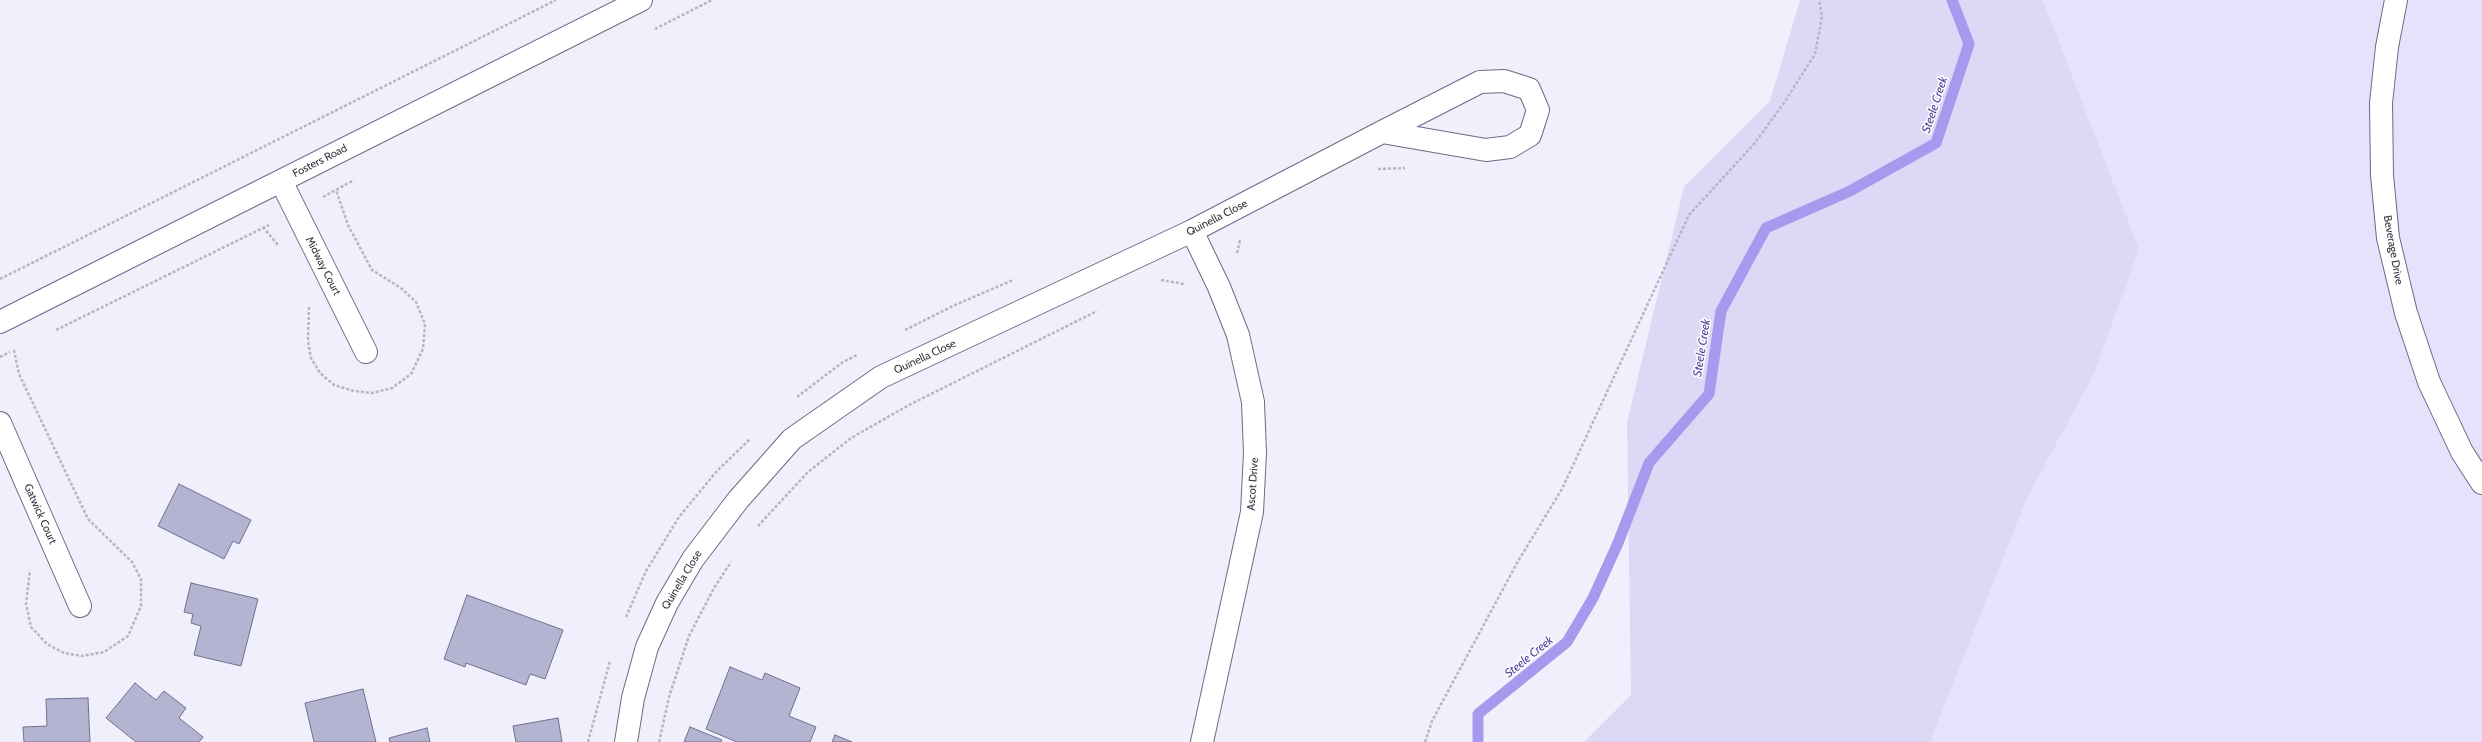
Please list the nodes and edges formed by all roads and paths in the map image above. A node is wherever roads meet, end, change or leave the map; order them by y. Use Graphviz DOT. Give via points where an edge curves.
graph roads {
  1 [pos="556,0"];
  2 [pos="641,0"];
  3 [pos="712,0"];
  4 [pos="1819,0"];
  5 [pos="2396,0"];
  6 [pos="652,30"];
  7 [pos="1382,132"];
  8 [pos="1407,168"];
  9 [pos="1376,169"];
  10 [pos="360,177"];
  11 [pos="281,181"];
  12 [pos="296,212"];
  13 [pos="1192,232"];
  14 [pos="1242,235"];
  15 [pos="1204,256"];
  16 [pos="1237,256"];
  17 [pos="0,279"];
  18 [pos="1016,279"];
  19 [pos="1189,287"];
  20 [pos="1100,310"];
  21 [pos="0,322"];
  22 [pos="55,330"];
  23 [pos="899,334"];
  24 [pos="20,347"];
  25 [pos="366,352"];
  26 [pos="864,352"];
  27 [pos="0,357"];
  28 [pos="796,398"];
  29 [pos="0,423"];
  30 [pos="755,433"];
  31 [pos="2482,483"];
  32 [pos="756,529"];
  33 [pos="734,558"];
  34 [pos="80,606"];
  35 [pos="624,620"];
  36 [pos="612,655"];
  37 [pos="588,742"];
  38 [pos="626,742"];
  39 [pos="659,742"];
  40 [pos="1202,742"];
  41 [pos="1425,742"];
  1 -- 17 [label="path"];
  2 -- 11 [label="street, Fosters Road"];
  3 -- 6 [label="path"];
  4 -- 41 [label="path" via="1822,16 1815,54 1754,144 1690,215 1562,489 1516,563 1432,721"];
  5 -- 31 [label="street, Beverage Drive" via="2387,47 2381,103 2382,175 2388,238 2406,313 2429,382 2462,452"];
  7 -- 7 [label="street, Quinella Close" via="1480,82 1504,81 1529,89 1538,110 1530,135 1510,147 1486,150"];
  7 -- 13 [label="street, Quinella Close"];
  8 -- 9 [label="path"];
  10 -- 12 [label="path"];
  11 -- 12 [label="street, Midway Court"];
  11 -- 21 [label="street, Fosters Road"];
  12 -- 22 [label="path"];
  12 -- 25 [label="street, Midway Court"];
  13 -- 15 [label="street, Ascot Drive"];
  13 -- 38 [label="street, Quinella Close" via="881,377 792,439 738,500 693,559 668,603 647,647 633,698"];
  14 -- 16 [label="path" via="1236,249"];
  15 -- 19 [label="path" via="1159,280"];
  15 -- 40 [label="street, Ascot Drive" via="1238,335 1253,402 1255,453 1252,512"];
  18 -- 23 [label="path" via="955,305"];
  20 -- 32 [label="path" via="909,405 851,438 808,472"];
  24 -- 27 [label="path"];
  26 -- 28 [label="path" via="843,362"];
  29 -- 34 [label="street, Gatwick Court"];
  30 -- 35 [label="path" via="716,472 679,517 646,571"];
  33 -- 39 [label="path" via="714,588 689,636 669,697"];
  36 -- 37 [label="path"];
}
